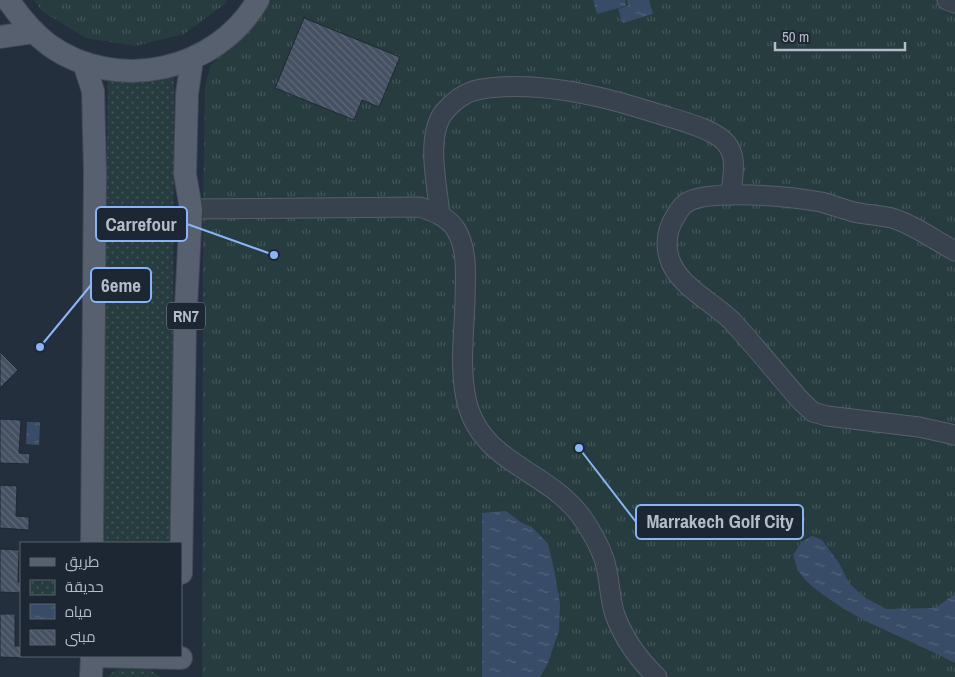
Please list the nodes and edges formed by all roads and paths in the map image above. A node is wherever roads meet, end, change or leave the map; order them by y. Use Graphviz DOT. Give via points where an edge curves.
graph roads {
  1 [pos="8,0"];
  2 [pos="258,0"];
  3 [pos="947,0"];
  4 [pos="955,3"];
  5 [pos="34,32"];
  6 [pos="0,37"];
  7 [pos="192,60"];
  8 [pos="84,63"];
  9 [pos="731,195"];
  10 [pos="191,209"];
  11 [pos="440,214"];
  12 [pos="955,251"];
  13 [pos="955,435"];
  14 [pos="92,542"];
  15 [pos="182,542"];
  16 [pos="92,657"];
  17 [pos="105,657"];
  18 [pos="181,663"];
  19 [pos="91,677"];
  20 [pos="657,677"];
  1 -- 5 [label="main road"];
  2 -- 7 [label="main road" via="235,30"];
  3 -- 4 [label="street"];
  5 -- 6 [label="main road"];
  5 -- 8 [label="main road" via="66,55"];
  7 -- 8 [label="main road" via="150,71 127,72"];
  7 -- 10 [label="main road, RN7" via="187,94 185,174"];
  8 -- 14 [label="main road" via="92,90 94,172"];
  9 -- 11 [label="street" via="734,155 723,140 710,132 593,94 512,86 471,91 445,111 437,123 433,147"];
  9 -- 12 [label="street" via="801,199 894,219"];
  9 -- 13 [label="street" via="702,197 686,203 671,223 667,247 680,276 731,321 813,412"];
  10 -- 11 [label="street" via="420,207"];
  10 -- 15 [label="main road, RN7" via="185,326"];
  11 -- 20 [label="street" via="454,228 463,245 466,264 463,362 465,393 471,416 486,441 508,460 560,493 580,515 605,560 615,613 626,639 642,664"];
  16 -- 19 [label="main road"];
  17 -- 18 [label="main road"];
}
